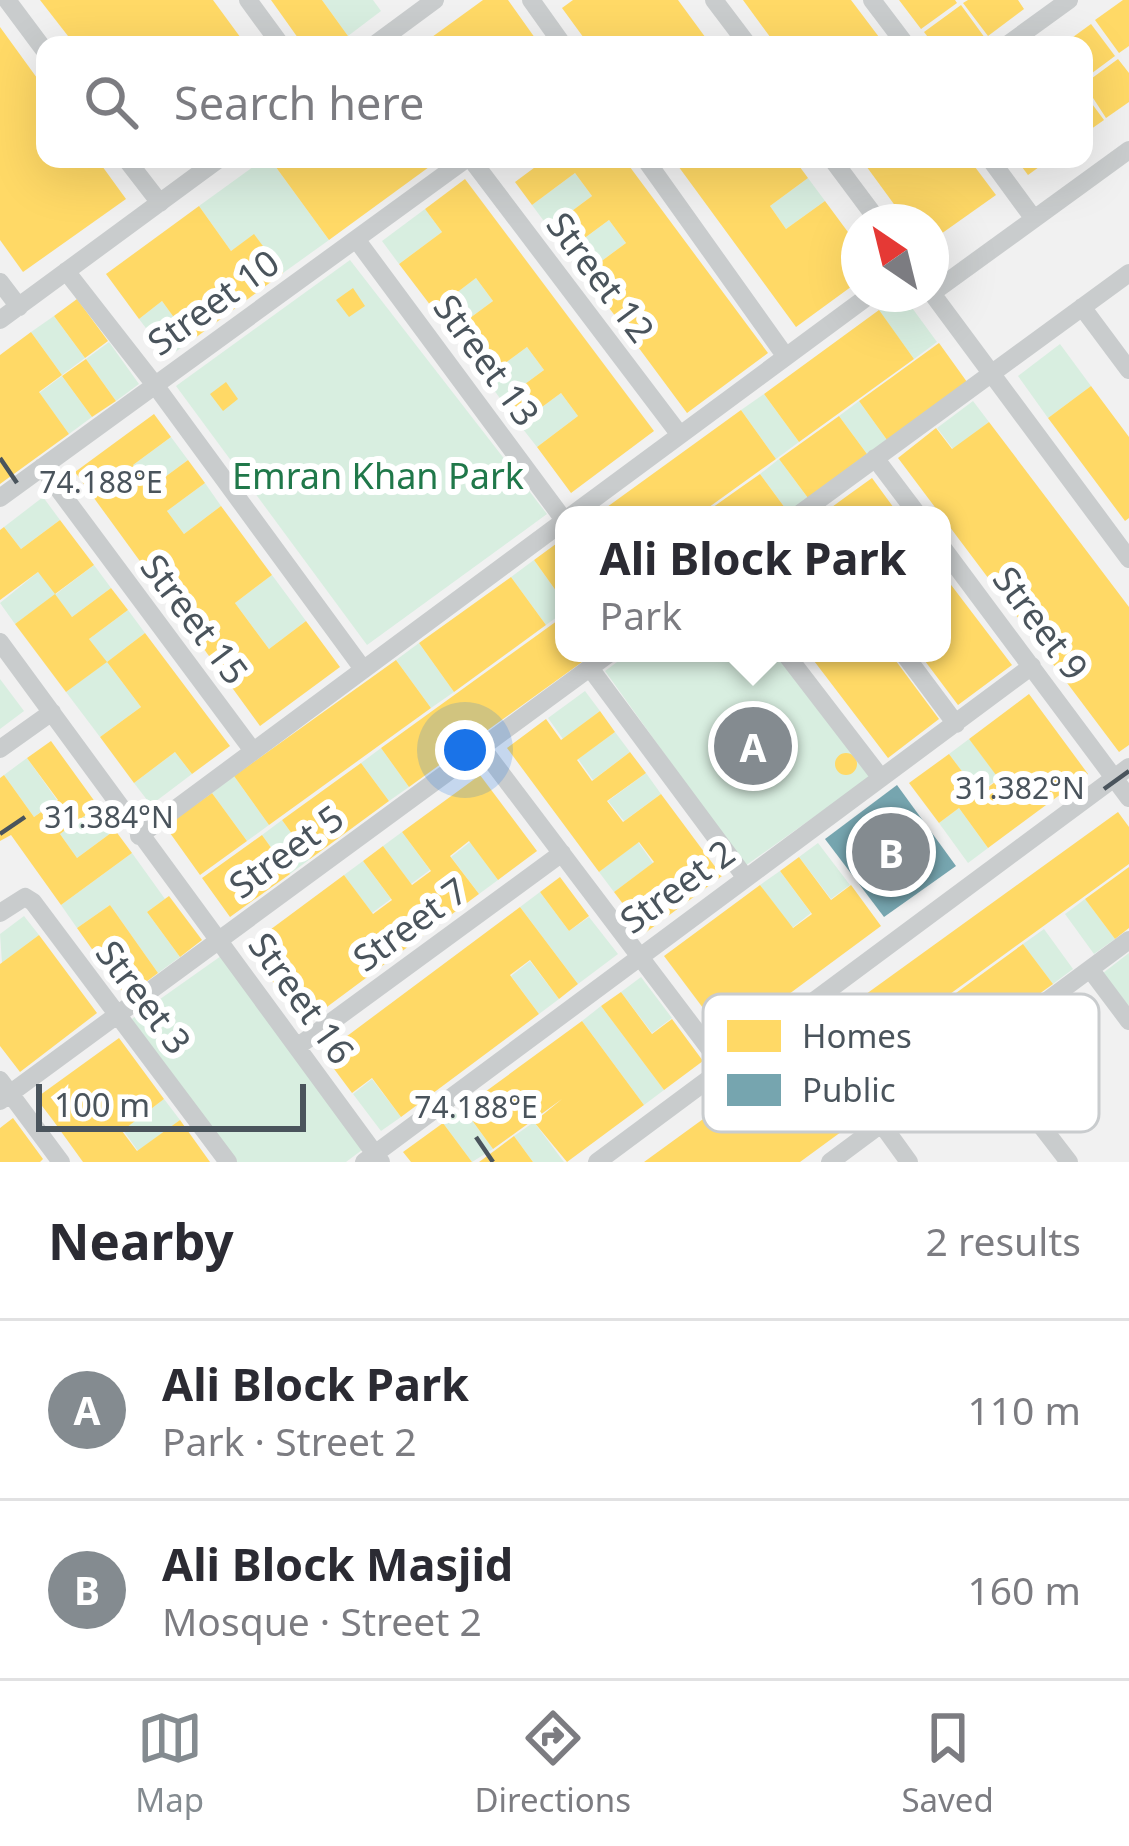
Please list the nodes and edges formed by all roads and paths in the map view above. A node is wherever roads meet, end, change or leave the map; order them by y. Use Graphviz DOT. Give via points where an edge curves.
graph roads {
  1 [pos="7,0"];
  2 [pos="248,0"];
  3 [pos="435,0"];
  4 [pos="531,0"];
  5 [pos="715,0"];
  6 [pos="872,0"];
  7 [pos="1069,0"];
  8 [pos="274,36"];
  9 [pos="386,36"];
  10 [pos="557,36"];
  11 [pos="741,36"];
  12 [pos="899,36"];
  13 [pos="1019,36"];
  14 [pos="36,39"];
  15 [pos="1129,150"];
  16 [pos="134,168"];
  17 [pos="207,168"];
  18 [pos="455,168"];
  19 [pos="475,168"];
  20 [pos="650,168"];
  21 [pos="839,168"];
  22 [pos="997,168"];
  23 [pos="160,203"];
  24 [pos="866,204"];
  25 [pos="1034,219"];
  26 [pos="356,238"];
  27 [pos="66,272"];
  28 [pos="1129,273"];
  29 [pos="949,281"];
  30 [pos="0,282"];
  31 [pos="19,307"];
  32 [pos="1082,307"];
  33 [pos="847,312"];
  34 [pos="946,312"];
  35 [pos="0,320"];
  36 [pos="786,357"];
  37 [pos="1129,370"];
  38 [pos="991,373"];
  39 [pos="155,385"];
  40 [pos="680,435"];
  41 [pos="875,458"];
  42 [pos="42,467"];
  43 [pos="0,498"];
  44 [pos="584,506"];
  45 [pos="812,506"];
  46 [pos="911,506"];
  47 [pos="555,508"];
  48 [pos="555,527"];
  49 [pos="951,559"];
  50 [pos="1129,559"];
  51 [pos="0,642"];
  52 [pos="598,662"];
  53 [pos="792,662"];
  54 [pos="911,662"];
  55 [pos="1031,666"];
  56 [pos="590,668"];
  57 [pos="364,669"];
  58 [pos="52,712"];
  59 [pos="956,724"];
  60 [pos="482,748"];
  61 [pos="0,749"];
  62 [pos="253,751"];
  63 [pos="1122,773"];
  64 [pos="881,778"];
  65 [pos="1129,798"];
  66 [pos="139,836"];
  67 [pos="562,853"];
  68 [pos="745,877"];
  69 [pos="0,914"];
  70 [pos="219,940"];
  71 [pos="1129,940"];
  72 [pos="639,956"];
  73 [pos="1090,969"];
  74 [pos="823,994"];
  75 [pos="1056,994"];
  76 [pos="116,1016"];
  77 [pos="1129,1021"];
  78 [pos="703,1040"];
  79 [pos="297,1047"];
  80 [pos="703,1084"];
  81 [pos="3,1092"];
  82 [pos="870,1132"];
  83 [pos="887,1132"];
  84 [pos="1046,1132"];
  85 [pos="373,1159"];
  86 [pos="61,1162"];
  87 [pos="228,1162"];
  88 [pos="597,1162"];
  89 [pos="830,1162"];
  90 [pos="909,1162"];
  91 [pos="1069,1162"];
  1 -- 14 [label="street"];
  2 -- 8 [label="street"];
  3 -- 9 [label="street"];
  4 -- 10 [label="street"];
  5 -- 11 [label="street"];
  6 -- 12 [label="street"];
  7 -- 13 [label="street"];
  15 -- 25 [label="street"];
  16 -- 23 [label="street"];
  17 -- 23 [label="street"];
  18 -- 26 [label="street, Street 10"];
  19 -- 40 [label="street, Street 12"];
  20 -- 36 [label="street"];
  21 -- 24 [label="street"];
  22 -- 25 [label="street"];
  23 -- 27 [label="street"];
  25 -- 29 [label="street"];
  26 -- 39 [label="street, Street 10"];
  26 -- 47 [label="street, Street 13"];
  27 -- 31 [label="street"];
  27 -- 39 [label="street"];
  28 -- 32 [label="street"];
  30 -- 31 [label="street"];
  31 -- 35 [label="street"];
  32 -- 37 [label="street"];
  32 -- 38 [label="street"];
  33 -- 36 [label="street"];
  34 -- 38 [label="street"];
  36 -- 40 [label="street"];
  38 -- 41 [label="street"];
  38 -- 50 [label="street"];
  39 -- 42 [label="street, Street 10"];
  39 -- 57 [label="street"];
  40 -- 44 [label="street"];
  41 -- 45 [label="street"];
  41 -- 46 [label="street"];
  42 -- 43 [label="street, Street 10"];
  42 -- 62 [label="street, Street 15"];
  48 -- 57 [label="street"];
  49 -- 55 [label="street, Street 9"];
  51 -- 58 [label="street, Street 16"];
  52 -- 56 [label="street, Street 5"];
  53 -- 64 [label="street"];
  54 -- 59 [label="street"];
  55 -- 59 [label="street, Street 2"];
  55 -- 63 [label="street, Street 9"];
  56 -- 60 [label="street, Street 5"];
  56 -- 68 [label="street"];
  57 -- 62 [label="street"];
  58 -- 61 [label="street"];
  58 -- 66 [label="street, Street 16"];
  59 -- 64 [label="street, Street 2"];
  60 -- 67 [label="street"];
  60 -- 70 [label="street, Street 5"];
  62 -- 66 [label="street"];
  63 -- 65 [label="street, Street 9"];
  63 -- 74 [label="street"];
  64 -- 68 [label="street, Street 2"];
  66 -- 70 [label="street, Street 16"];
  67 -- 72 [label="street"];
  67 -- 79 [label="street, Street 7"];
  68 -- 72 [label="street, Street 2"];
  69 -- 76 [label="street, Street 3" via="26,897 33,902"];
  70 -- 76 [label="street, Street 5"];
  70 -- 79 [label="street, Street 16"];
  71 -- 73 [label="street"];
  72 -- 78 [label="street"];
  72 -- 85 [label="street, Street 2"];
  73 -- 75 [label="street"];
  73 -- 77 [label="street"];
  76 -- 81 [label="street, Street 5"];
  76 -- 87 [label="street, Street 3"];
  79 -- 85 [label="street, Street 16"];
  80 -- 88 [label="street"];
  81 -- 86 [label="street"];
  82 -- 89 [label="street"];
  83 -- 90 [label="street"];
  84 -- 91 [label="street"];
}
